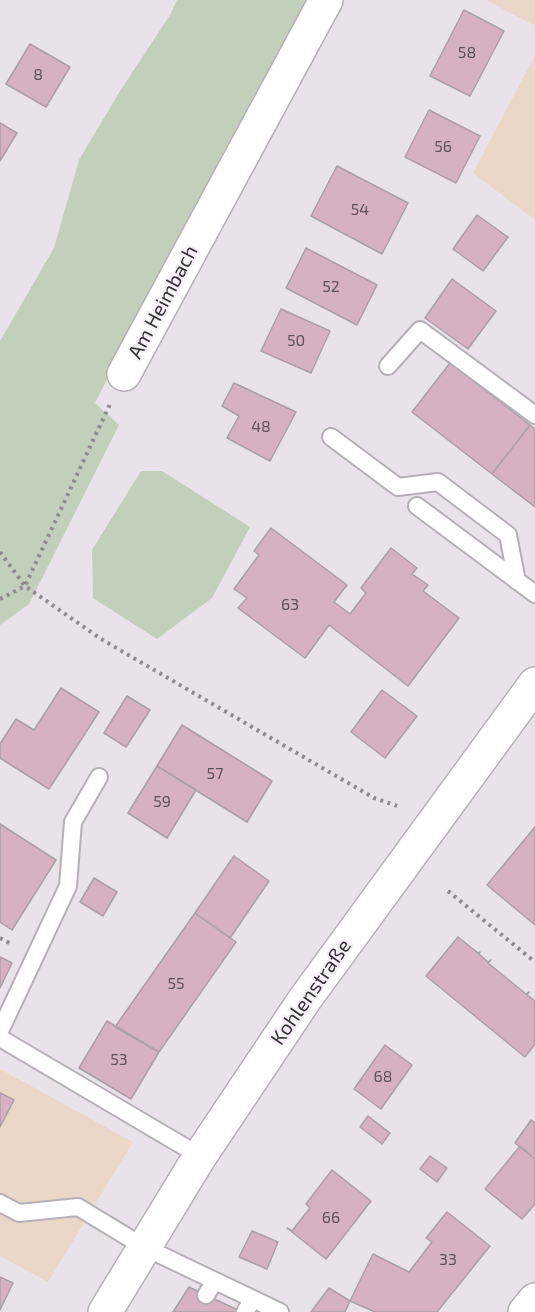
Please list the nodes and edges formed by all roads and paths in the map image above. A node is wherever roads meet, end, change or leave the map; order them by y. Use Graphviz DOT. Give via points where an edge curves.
graph roads {
  1 [pos="326,0"];
  2 [pos="388,366"];
  3 [pos="124,374"];
  4 [pos="535,414"];
  5 [pos="331,437"];
  6 [pos="417,506"];
  7 [pos="0,552"];
  8 [pos="517,581"];
  9 [pos="25,586"];
  10 [pos="535,594"];
  11 [pos="0,599"];
  12 [pos="535,684"];
  13 [pos="99,777"];
  14 [pos="397,806"];
  15 [pos="448,891"];
  16 [pos="535,962"];
  17 [pos="0,1031"];
  18 [pos="0,1038"];
  19 [pos="200,1156"];
  20 [pos="0,1203"];
  21 [pos="144,1247"];
  22 [pos="535,1300"];
  23 [pos="249,1306"];
  24 [pos="105,1312"];
  25 [pos="280,1312"];
  26 [pos="525,1312"];
  1 -- 3 [label="main road, Am Heimbach"];
  2 -- 4 [label="lane" via="420,330"];
  3 -- 9 [label="path, Am Heimbach"];
  5 -- 8 [label="lane" via="398,487 438,482 508,535"];
  6 -- 8 [label="lane"];
  7 -- 9 [label="path"];
  8 -- 10 [label="lane"];
  9 -- 11 [label="path"];
  9 -- 14 [label="path" via="101,639 374,798"];
  12 -- 19 [label="main road, Kohlenstraße" via="305,999"];
  13 -- 17 [label="lane" via="73,822 68,886"];
  15 -- 16 [label="path"];
  18 -- 19 [label="lane"];
  19 -- 21 [label="main road, Kohlenstraße"];
  20 -- 21 [label="lane" via="19,1213 78,1208"];
  21 -- 23 [label="lane" via="210,1288"];
  21 -- 24 [label="main road, Kohlenstraße"];
  22 -- 26 [label="main road"];
  23 -- 25 [label="lane"];
}
